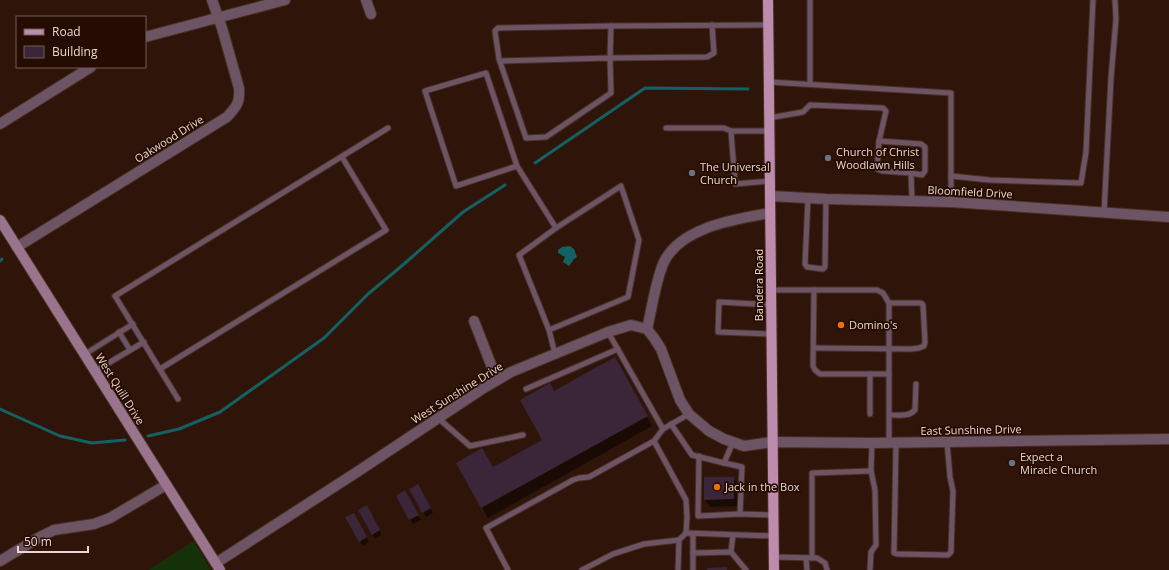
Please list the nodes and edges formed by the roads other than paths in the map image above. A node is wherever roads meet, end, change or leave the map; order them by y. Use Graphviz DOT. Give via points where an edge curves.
graph roads {
  1 [pos="212,0"];
  2 [pos="285,0"];
  3 [pos="366,0"];
  4 [pos="768,0"];
  5 [pos="810,0"];
  6 [pos="1093,0"];
  7 [pos="1115,0"];
  8 [pos="371,14"];
  9 [pos="218,18"];
  10 [pos="712,25"];
  11 [pos="768,25"];
  12 [pos="611,26"];
  13 [pos="146,37"];
  14 [pos="610,58"];
  15 [pos="500,61"];
  16 [pos="89,68"];
  17 [pos="769,82"];
  18 [pos="810,84"];
  19 [pos="769,118"];
  20 [pos="0,124"];
  21 [pos="388,128"];
  22 [pos="666,128"];
  23 [pos="731,131"];
  24 [pos="770,131"];
  25 [pos="879,141"];
  26 [pos="342,156"];
  27 [pos="517,166"];
  28 [pos="911,173"];
  29 [pos="951,176"];
  30 [pos="770,181"];
  31 [pos="770,196"];
  32 [pos="808,198"];
  33 [pos="826,199"];
  34 [pos="912,201"];
  35 [pos="951,202"];
  36 [pos="770,213"];
  37 [pos="1104,213"];
  38 [pos="1169,217"];
  39 [pos="0,220"];
  40 [pos="556,228"];
  41 [pos="17,247"];
  42 [pos="771,290"];
  43 [pos="814,290"];
  44 [pos="889,303"];
  45 [pos="771,305"];
  46 [pos="474,321"];
  47 [pos="133,324"];
  48 [pos="647,329"];
  49 [pos="549,330"];
  50 [pos="119,332"];
  51 [pos="608,332"];
  52 [pos="772,334"];
  53 [pos="144,342"];
  54 [pos="814,348"];
  55 [pos="618,349"];
  56 [pos="889,349"];
  57 [pos="130,350"];
  58 [pos="85,354"];
  59 [pos="555,354"];
  60 [pos="160,369"];
  61 [pos="95,371"];
  62 [pos="870,374"];
  63 [pos="889,374"];
  64 [pos="497,380"];
  65 [pos="916,384"];
  66 [pos="526,389"];
  67 [pos="178,399"];
  68 [pos="689,414"];
  69 [pos="870,414"];
  70 [pos="890,415"];
  71 [pos="438,418"];
  72 [pos="671,424"];
  73 [pos="663,429"];
  74 [pos="523,435"];
  75 [pos="1169,439"];
  76 [pos="654,441"];
  77 [pos="732,442"];
  78 [pos="772,442"];
  79 [pos="947,442"];
  80 [pos="872,443"];
  81 [pos="893,443"];
  82 [pos="699,456"];
  83 [pos="724,463"];
  84 [pos="871,471"];
  85 [pos="166,485"];
  86 [pos="740,514"];
  87 [pos="774,515"];
  88 [pos="686,533"];
  89 [pos="694,534"];
  90 [pos="733,535"];
  91 [pos="774,536"];
  92 [pos="679,540"];
  93 [pos="730,552"];
  94 [pos="693,553"];
  95 [pos="774,557"];
  96 [pos="809,558"];
  97 [pos="0,561"];
  98 [pos="218,566"];
  99 [pos="508,570"];
  100 [pos="582,570"];
  101 [pos="678,570"];
  102 [pos="693,570"];
  103 [pos="746,570"];
  104 [pos="774,570"];
  105 [pos="807,570"];
  106 [pos="827,570"];
  107 [pos="870,570"];
  1 -- 9 [label="street, Oakwood Drive"];
  2 -- 9 [label="street"];
  3 -- 8 [label="street"];
  4 -- 11 [label="main road, Bandera Road"];
  5 -- 18 [label="lane"];
  6 -- 29 [label="lane" via="1086,152 1081,183"];
  7 -- 37 [label="lane"];
  9 -- 13 [label="street"];
  9 -- 41 [label="street, Oakwood Drive" via="239,88 238,105 227,117"];
  10 -- 11 [label="lane"];
  10 -- 12 [label="lane"];
  10 -- 14 [label="lane" via="714,53 707,57"];
  11 -- 17 [label="main road, Bandera Road"];
  12 -- 14 [label="lane"];
  12 -- 15 [label="lane" via="498,28 495,31"];
  14 -- 15 [label="lane"];
  14 -- 15 [label="lane" via="611,93 546,136 526,138"];
  16 -- 20 [label="street"];
  17 -- 18 [label="lane"];
  17 -- 19 [label="main road, Bandera Road"];
  18 -- 29 [label="lane" via="951,93"];
  19 -- 24 [label="main road, Bandera Road"];
  19 -- 25 [label="lane" via="804,112 810,106 883,108 886,111"];
  21 -- 26 [label="lane"];
  22 -- 23 [label="lane" via="724,128"];
  23 -- 24 [label="lane"];
  23 -- 30 [label="lane" via="735,184"];
  24 -- 30 [label="main road, Bandera Road"];
  25 -- 28 [label="lane" via="877,169"];
  25 -- 28 [label="lane" via="922,144 925,147 925,171 922,175"];
  26 -- 47 [label="lane" via="116,296"];
  26 -- 60 [label="lane" via="386,230"];
  27 -- 27 [label="lane" via="486,73 425,91 456,186"];
  27 -- 40 [label="lane"];
  28 -- 34 [label="lane"];
  29 -- 35 [label="lane"];
  30 -- 31 [label="main road, Bandera Road"];
  31 -- 32 [label="street, Bloomfield Drive"];
  31 -- 36 [label="main road, Bandera Road"];
  32 -- 33 [label="street, Bloomfield Drive"];
  32 -- 33 [label="lane" via="805,264 807,267 823,269"];
  33 -- 34 [label="street, Bloomfield Drive"];
  34 -- 35 [label="street, Bloomfield Drive"];
  35 -- 37 [label="street, Bloomfield Drive"];
  36 -- 42 [label="main road, Bandera Road"];
  36 -- 48 [label="street" via="713,225 677,246 668,256 660,274"];
  37 -- 38 [label="street, Bloomfield Drive"];
  39 -- 41 [label="street, West Quill Drive"];
  40 -- 49 [label="lane" via="519,255"];
  40 -- 49 [label="lane" via="621,186 639,240 628,297"];
  41 -- 58 [label="street, West Quill Drive"];
  42 -- 43 [label="lane"];
  42 -- 45 [label="main road, Bandera Road"];
  43 -- 44 [label="lane" via="878,290"];
  43 -- 54 [label="lane"];
  44 -- 56 [label="lane"];
  44 -- 56 [label="lane" via="923,305 925,342 924,346 919,348"];
  45 -- 52 [label="main road, Bandera Road"];
  45 -- 52 [label="lane" via="719,302 718,332"];
  46 -- 64 [label="street"];
  47 -- 50 [label="lane"];
  47 -- 53 [label="lane"];
  48 -- 51 [label="street, West Sunshine Drive" via="631,325"];
  48 -- 68 [label="street" via="661,349 680,400"];
  49 -- 59 [label="lane"];
  50 -- 57 [label="lane"];
  50 -- 58 [label="lane"];
  51 -- 55 [label="lane"];
  51 -- 59 [label="street, West Sunshine Drive"];
  52 -- 78 [label="main road, Bandera Road"];
  53 -- 57 [label="lane"];
  53 -- 60 [label="lane"];
  54 -- 56 [label="lane"];
  54 -- 62 [label="lane" via="813,366 820,374"];
  55 -- 66 [label="lane"];
  55 -- 73 [label="lane"];
  56 -- 63 [label="lane"];
  57 -- 61 [label="lane"];
  58 -- 61 [label="street, West Quill Drive"];
  59 -- 64 [label="street, West Sunshine Drive"];
  60 -- 67 [label="lane"];
  61 -- 85 [label="street, West Quill Drive"];
  62 -- 63 [label="lane"];
  62 -- 69 [label="lane"];
  63 -- 70 [label="lane"];
  64 -- 71 [label="street, West Sunshine Drive"];
  65 -- 70 [label="lane" via="915,410 908,414"];
  68 -- 72 [label="lane"];
  68 -- 77 [label="street" via="710,431"];
  70 -- 81 [label="lane"];
  71 -- 74 [label="lane" via="470,446"];
  71 -- 98 [label="street, West Sunshine Drive"];
  72 -- 73 [label="lane"];
  72 -- 82 [label="lane" via="692,455"];
  73 -- 76 [label="lane"];
  75 -- 79 [label="street, East Sunshine Drive"];
  76 -- 88 [label="lane" via="686,500"];
  76 -- 99 [label="lane" via="589,476 573,480 486,528"];
  77 -- 78 [label="street" via="744,446"];
  77 -- 83 [label="lane"];
  78 -- 80 [label="street, East Sunshine Drive"];
  78 -- 87 [label="main road, Bandera Road"];
  79 -- 81 [label="street, East Sunshine Drive"];
  79 -- 81 [label="lane" via="954,491 952,552 948,555 894,553"];
  80 -- 81 [label="street, East Sunshine Drive"];
  80 -- 84 [label="lane"];
  82 -- 83 [label="lane"];
  82 -- 86 [label="lane" via="698,516"];
  83 -- 86 [label="lane" via="742,467"];
  84 -- 96 [label="lane" via="812,473"];
  84 -- 107 [label="lane" via="875,490 876,545 871,552"];
  85 -- 97 [label="street" via="110,518 94,524 54,530"];
  85 -- 98 [label="street, West Quill Drive"];
  86 -- 87 [label="lane"];
  87 -- 91 [label="main road, Bandera Road"];
  88 -- 89 [label="lane"];
  88 -- 92 [label="lane"];
  89 -- 90 [label="lane"];
  89 -- 94 [label="lane"];
  90 -- 91 [label="lane"];
  90 -- 93 [label="lane"];
  91 -- 95 [label="main road, Bandera Road"];
  92 -- 100 [label="lane" via="644,544 613,554"];
  92 -- 101 [label="lane"];
  93 -- 94 [label="lane"];
  93 -- 103 [label="lane"];
  94 -- 102 [label="lane"];
  95 -- 96 [label="lane"];
  95 -- 104 [label="main road, Bandera Road"];
  96 -- 105 [label="lane"];
  96 -- 106 [label="lane" via="825,562"];
}
